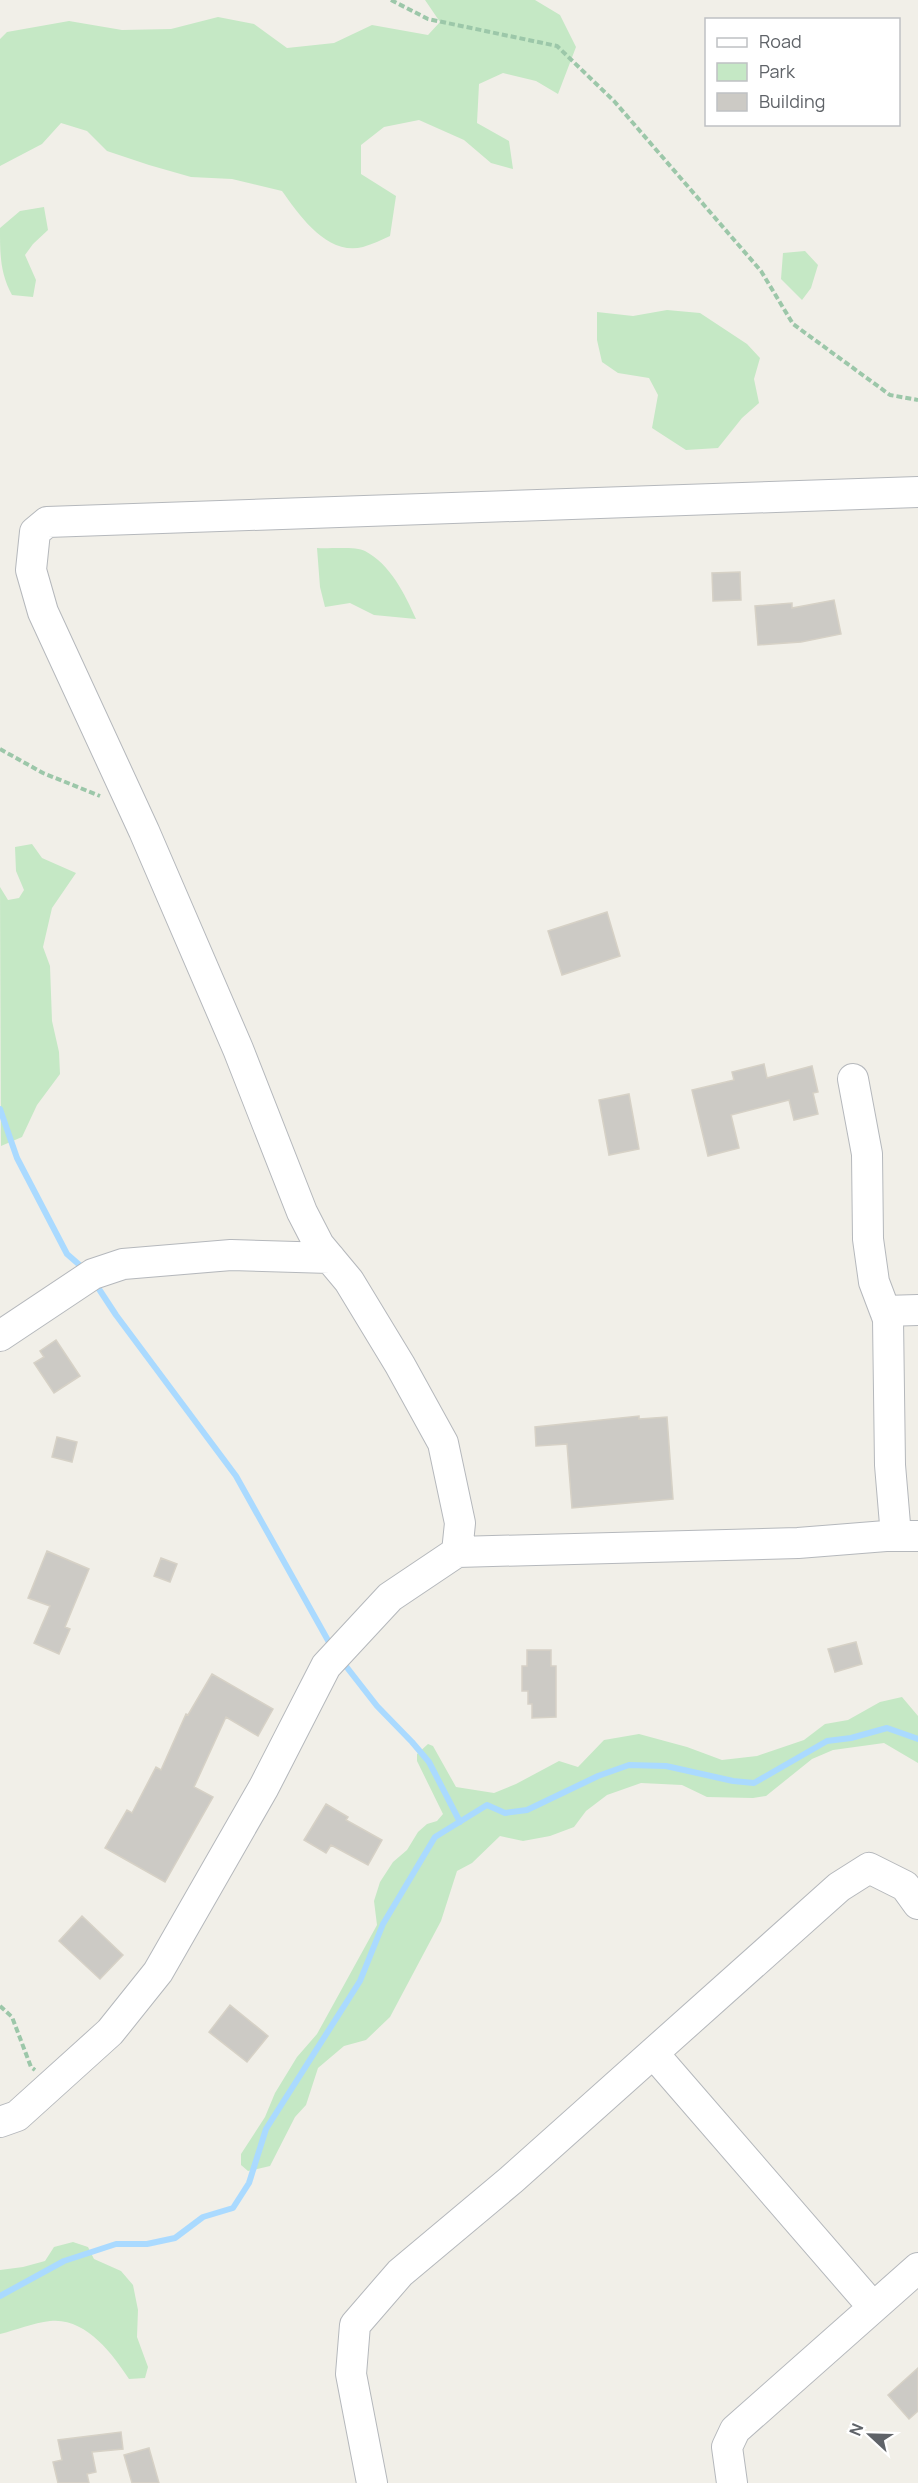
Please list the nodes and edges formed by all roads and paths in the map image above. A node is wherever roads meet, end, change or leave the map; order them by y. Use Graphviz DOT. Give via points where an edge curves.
graph roads {
  1 [pos="391,0"];
  2 [pos="918,400"];
  3 [pos="918,492"];
  4 [pos="0,749"];
  5 [pos="134,809"];
  6 [pos="853,1079"];
  7 [pos="330,1258"];
  8 [pos="918,1310"];
  9 [pos="885,1311"];
  10 [pos="0,1336"];
  11 [pos="907,1536"];
  12 [pos="457,1552"];
  13 [pos="918,1904"];
  14 [pos="0,2006"];
  15 [pos="653,2053"];
  16 [pos="51,2085"];
  17 [pos="0,2122"];
  18 [pos="918,2268"];
  19 [pos="873,2307"];
  20 [pos="372,2483"];
  21 [pos="732,2483"];
  1 -- 2 [label="path" via="428,19 557,46 614,101 761,271 793,324 890,395"];
  3 -- 5 [label="street" via="47,522 35,532 31,570 43,612"];
  4 -- 5 [label="path" via="43,773"];
  5 -- 7 [label="street" via="238,1049 302,1212"];
  6 -- 9 [label="street" via="867,1154 868,1239 874,1282"];
  7 -- 10 [label="street" via="231,1255 123,1264 93,1274"];
  7 -- 12 [label="street" via="349,1281 443,1443 460,1522"];
  8 -- 9 [label="street"];
  9 -- 11 [label="street" via="890,1465"];
  11 -- 12 [label="street" via="798,1543"];
  12 -- 16 [label="street" via="390,1597 326,1666 264,1787 158,1972 110,2032"];
  13 -- 15 [label="street" via="905,1886 869,1868 839,1887"];
  14 -- 16 [label="path" via="12,2017 32,2067"];
  15 -- 19 [label="street"];
  15 -- 20 [label="street" via="511,2180 400,2272 355,2325 351,2374"];
  16 -- 17 [label="street" via="17,2116"];
  18 -- 19 [label="street"];
  19 -- 21 [label="street" via="735,2430 727,2447"];
}
